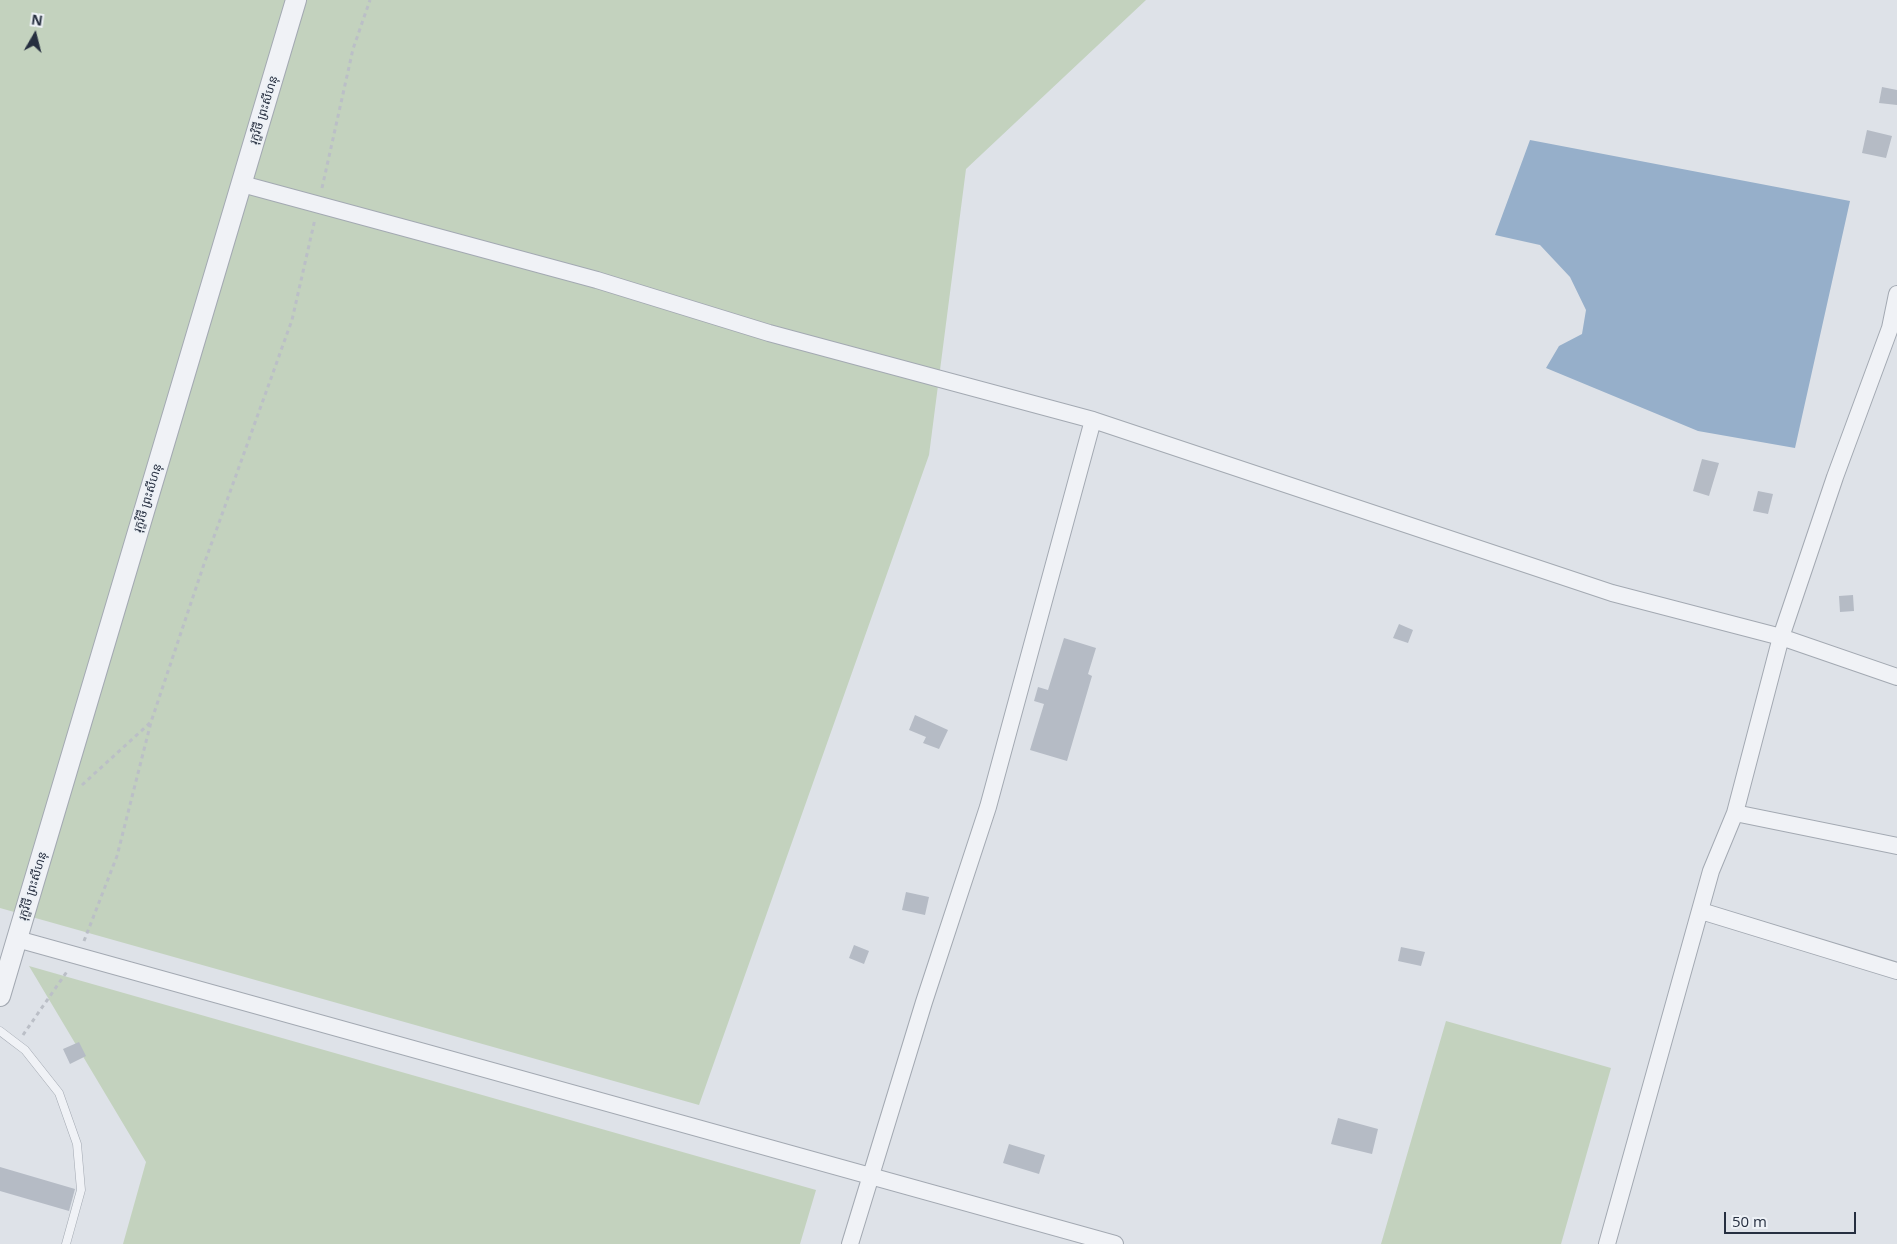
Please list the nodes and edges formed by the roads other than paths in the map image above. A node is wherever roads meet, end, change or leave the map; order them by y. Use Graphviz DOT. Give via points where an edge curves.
graph roads {
  1 [pos="296,0"];
  2 [pos="242,184"];
  3 [pos="1897,294"];
  4 [pos="1893,330"];
  5 [pos="1093,420"];
  6 [pos="1781,637"];
  7 [pos="1897,677"];
  8 [pos="1734,813"];
  9 [pos="1897,846"];
  10 [pos="1701,911"];
  11 [pos="17,939"];
  12 [pos="1897,971"];
  13 [pos="0,996"];
  14 [pos="0,1031"];
  15 [pos="870,1177"];
  16 [pos="66,1244"];
  17 [pos="850,1244"];
  18 [pos="1115,1244"];
  19 [pos="1608,1244"];
  1 -- 2 [label="street, រុក្ខវិថី ព្រះសីហនុ"];
  2 -- 5 [label="street" via="597,280 769,333"];
  2 -- 11 [label="street, រុក្ខវិថី ព្រះសីហនុ"];
  3 -- 4 [label="street"];
  4 -- 6 [label="street" via="1835,477"];
  5 -- 6 [label="street" via="1612,593"];
  5 -- 15 [label="street" via="988,807"];
  6 -- 7 [label="street"];
  6 -- 8 [label="street"];
  8 -- 9 [label="street"];
  8 -- 10 [label="street" via="1711,871"];
  10 -- 12 [label="street"];
  10 -- 19 [label="street"];
  11 -- 13 [label="street, រុក្ខវិថី ព្រះសីហនុ"];
  11 -- 15 [label="street"];
  14 -- 16 [label="lane" via="26,1050 59,1093 77,1144 81,1190"];
  15 -- 17 [label="street"];
  15 -- 18 [label="street"];
}
